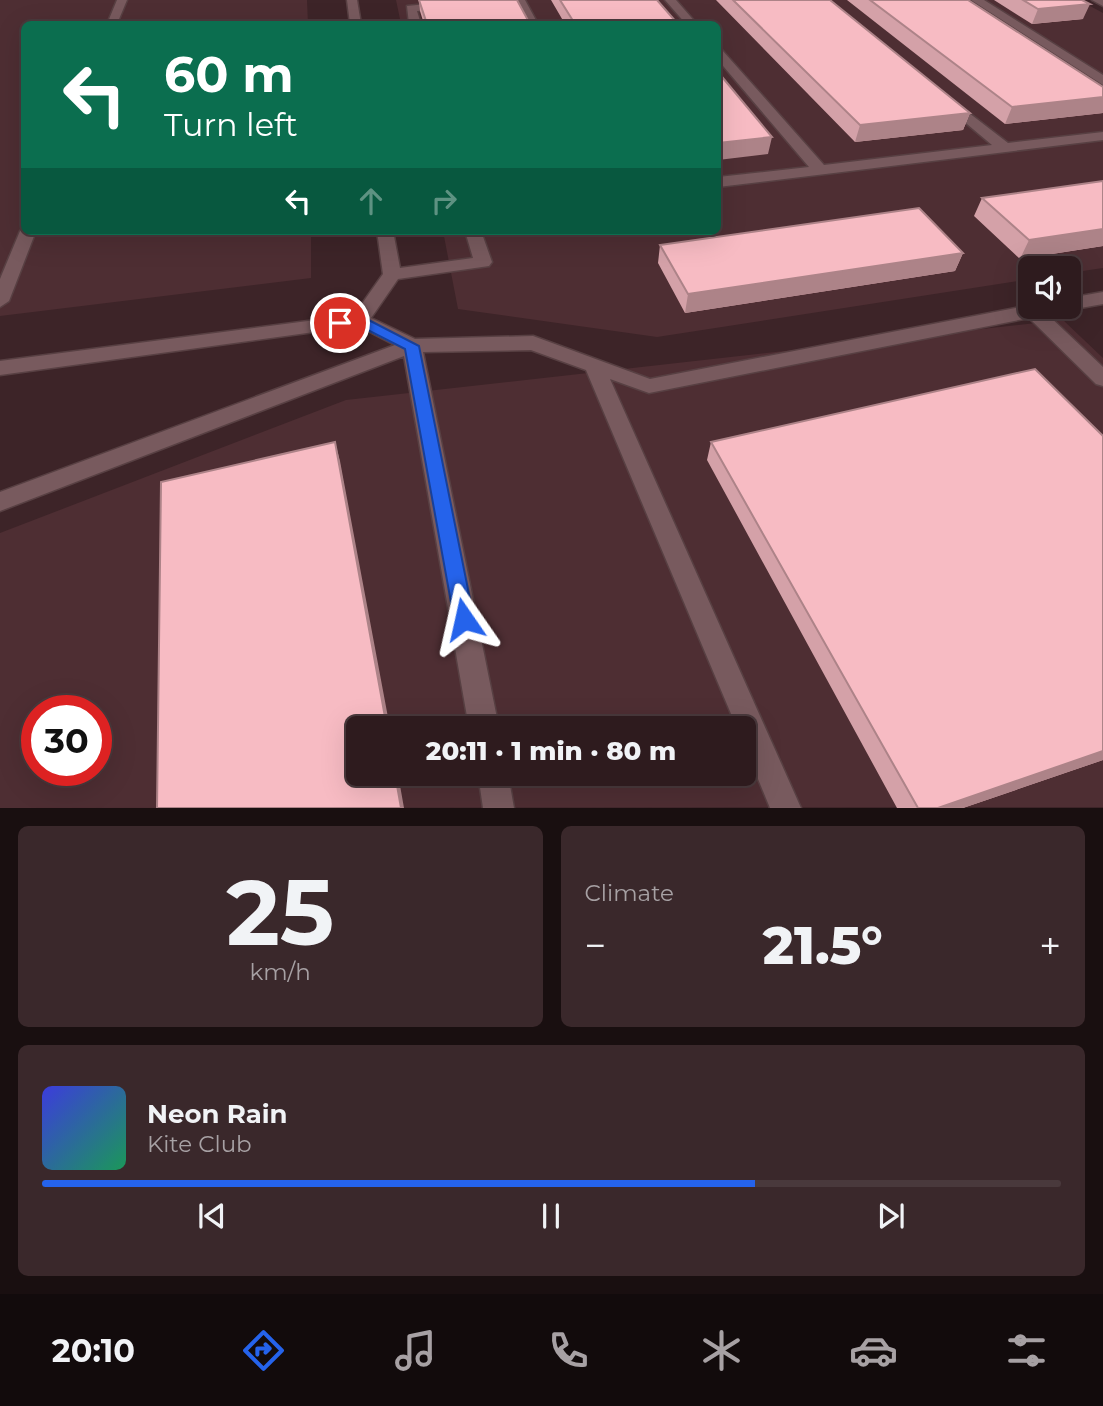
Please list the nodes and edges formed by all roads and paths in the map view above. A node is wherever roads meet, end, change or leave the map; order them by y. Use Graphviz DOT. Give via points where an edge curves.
graph roads {
  1 [pos="122,0"];
  2 [pos="352,0"];
  3 [pos="505,0"];
  4 [pos="520,0"];
  5 [pos="670,0"];
  6 [pos="976,0"];
  7 [pos="1097,0"];
  8 [pos="1103,3"];
  9 [pos="113,21"];
  10 [pos="356,21"];
  11 [pos="414,21"];
  12 [pos="531,21"];
  13 [pos="689,21"];
  14 [pos="721,57"];
  15 [pos="1103,81"];
  16 [pos="931,87"];
  17 [pos="1103,136"];
  18 [pos="1005,148"];
  19 [pos="820,170"];
  20 [pos="721,183"];
  21 [pos="26,235"];
  22 [pos="386,235"];
  23 [pos="474,235"];
  24 [pos="391,274"];
  25 [pos="1103,298"];
  26 [pos="0,301"];
  27 [pos="1081,302"];
  28 [pos="1018,314"];
  29 [pos="1041,319"];
  30 [pos="359,320"];
  31 [pos="412,346"];
  32 [pos="594,366"];
  33 [pos="0,368"];
  34 [pos="1103,379"];
  35 [pos="0,502"];
  36 [pos="482,716"];
  37 [pos="495,786"];
  38 [pos="499,807"];
  39 [pos="786,807"];
  1 -- 9 [label="street"];
  2 -- 10 [label="street"];
  3 -- 11 [label="street" via="411,8"];
  4 -- 12 [label="street"];
  5 -- 13 [label="street"];
  6 -- 15 [label="street"];
  7 -- 8 [label="street"];
  14 -- 19 [label="street"];
  16 -- 18 [label="street"];
  17 -- 18 [label="street"];
  18 -- 19 [label="street"];
  19 -- 20 [label="street"];
  21 -- 26 [label="street"];
  22 -- 24 [label="street"];
  23 -- 24 [label="street" via="483,262"];
  24 -- 30 [label="street"];
  25 -- 27 [label="street"];
  28 -- 32 [label="street" via="649,386"];
  29 -- 34 [label="street"];
  30 -- 31 [label="street"];
  30 -- 33 [label="street"];
  31 -- 32 [label="street" via="533,343"];
  31 -- 35 [label="street"];
  31 -- 36 [label="street"];
  32 -- 39 [label="street"];
  37 -- 38 [label="street"];
}
